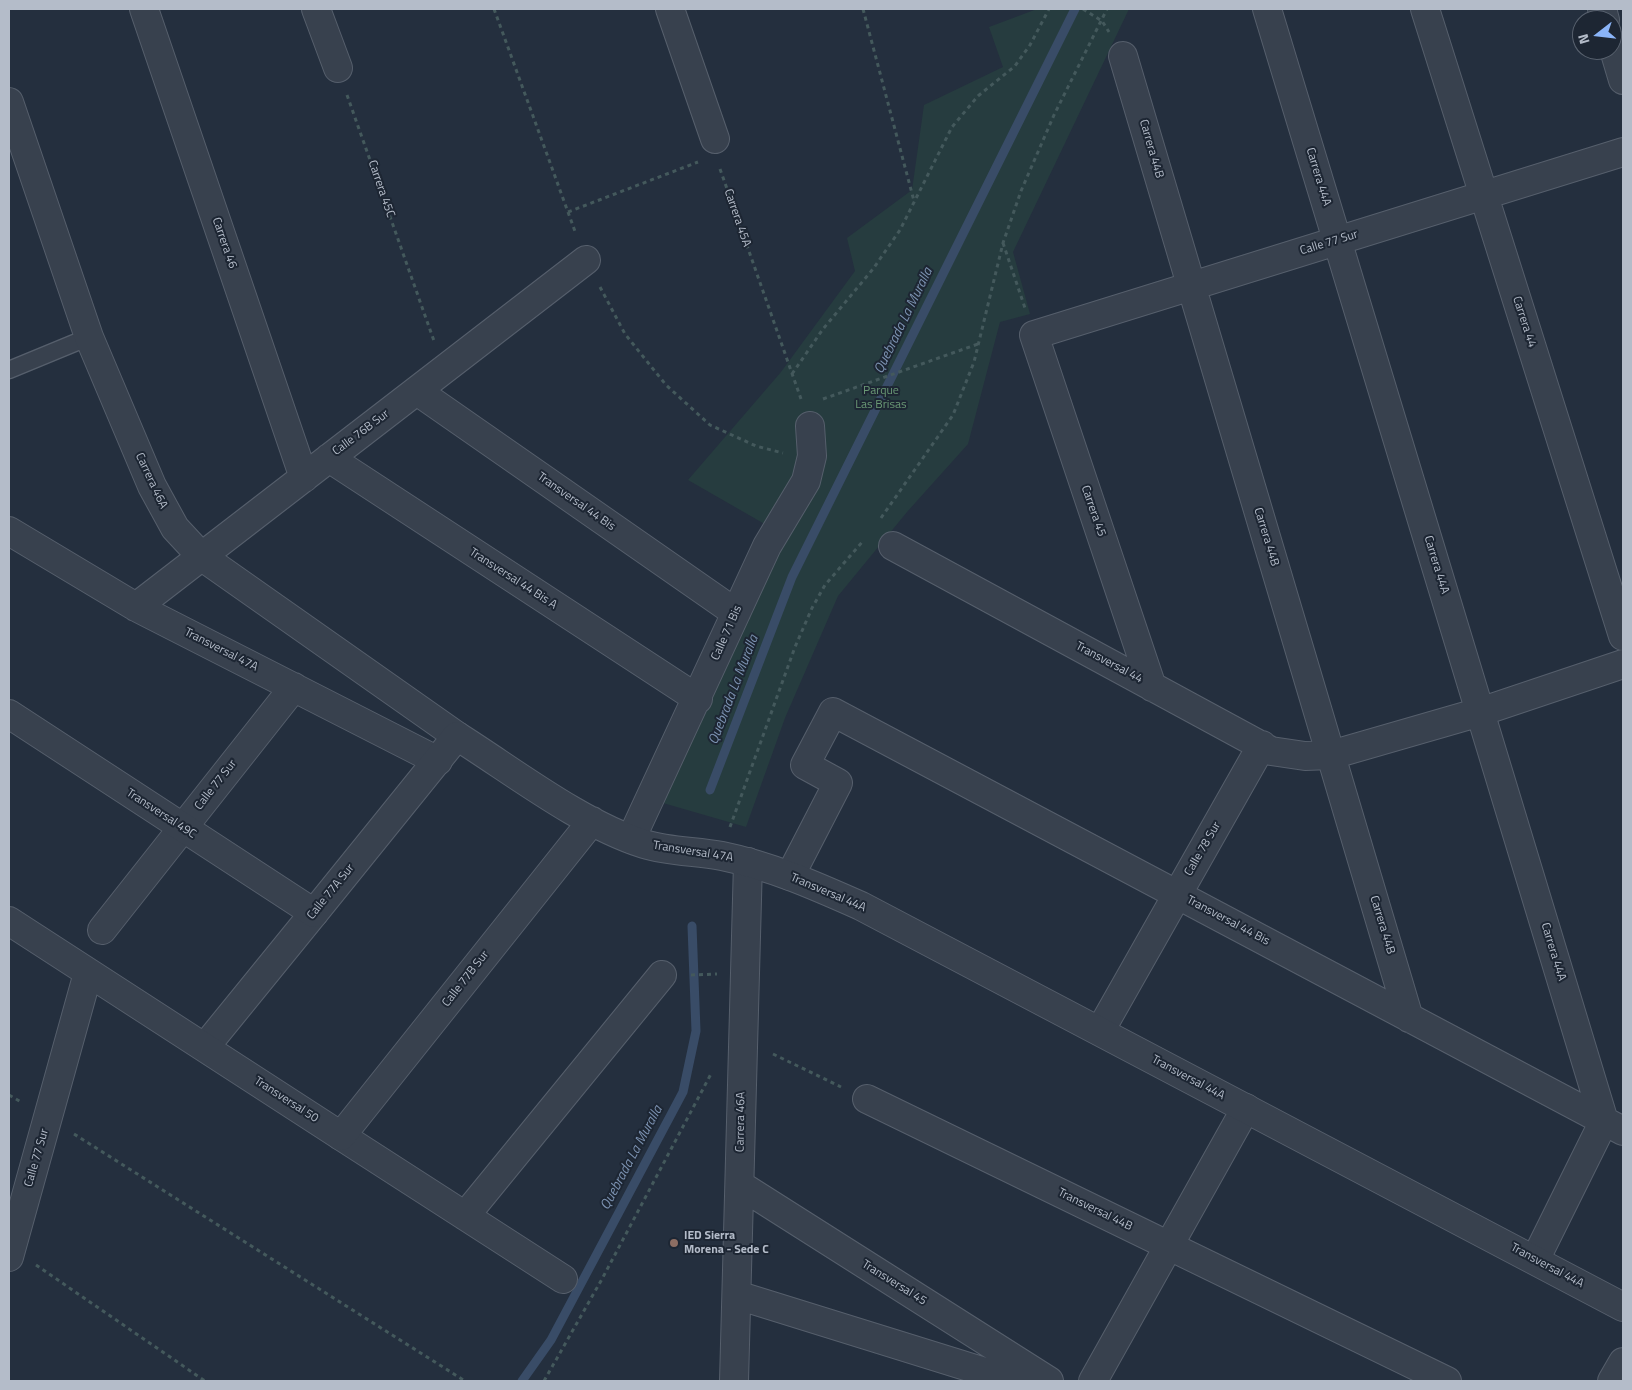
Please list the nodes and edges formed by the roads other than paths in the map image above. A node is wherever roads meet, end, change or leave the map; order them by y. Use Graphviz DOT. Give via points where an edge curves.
graph roads {
  1 [pos="144,9"];
  2 [pos="316,9"];
  3 [pos="670,9"];
  4 [pos="1267,9"];
  5 [pos="1425,9"];
  6 [pos="1123,56"];
  7 [pos="1617,60"];
  8 [pos="338,68"];
  9 [pos="1623,80"];
  10 [pos="9,102"];
  11 [pos="715,147"];
  12 [pos="1623,152"];
  13 [pos="1484,195"];
  14 [pos="1337,240"];
  15 [pos="586,260"];
  16 [pos="1191,286"];
  17 [pos="1034,335"];
  18 [pos="89,337"];
  19 [pos="9,370"];
  20 [pos="416,391"];
  21 [pos="807,416"];
  22 [pos="329,458"];
  23 [pos="304,478"];
  24 [pos="9,531"];
  25 [pos="893,546"];
  26 [pos="201,556"];
  27 [pos="136,607"];
  28 [pos="736,613"];
  29 [pos="1623,636"];
  30 [pos="1623,664"];
  31 [pos="1152,687"];
  32 [pos="294,688"];
  33 [pos="698,699"];
  34 [pos="1480,712"];
  35 [pos="9,714"];
  36 [pos="457,736"];
  37 [pos="1262,746"];
  38 [pos="1331,755"];
  39 [pos="438,761"];
  40 [pos="592,821"];
  41 [pos="183,827"];
  42 [pos="631,839"];
  43 [pos="748,862"];
  44 [pos="790,876"];
  45 [pos="1177,894"];
  46 [pos="314,913"];
  47 [pos="9,922"];
  48 [pos="102,930"];
  49 [pos="88,973"];
  50 [pos="662,975"];
  51 [pos="1409,1018"];
  52 [pos="1100,1031"];
  53 [pos="205,1048"];
  54 [pos="867,1099"];
  55 [pos="1246,1108"];
  56 [pos="1613,1126"];
  57 [pos="341,1136"];
  58 [pos="740,1185"];
  59 [pos="465,1216"];
  60 [pos="1169,1245"];
  61 [pos="10,1253"];
  62 [pos="1535,1260"];
  63 [pos="562,1279"];
  64 [pos="737,1295"];
  65 [pos="1623,1307"];
  66 [pos="1623,1362"];
  67 [pos="734,1381"];
  68 [pos="1014,1381"];
  69 [pos="1049,1381"];
  70 [pos="1093,1381"];
  71 [pos="1447,1381"];
  72 [pos="1612,1381"];
  1 -- 23 [label="street, Carrera 46"];
  2 -- 8 [label="street"];
  3 -- 11 [label="street"];
  4 -- 14 [label="street, Carrera 44A"];
  5 -- 13 [label="street, Carrera 44"];
  6 -- 16 [label="street, Carrera 44B"];
  7 -- 9 [label="street"];
  10 -- 18 [label="street, Carrera 46A"];
  12 -- 13 [label="street, Calle 77 Sur"];
  13 -- 14 [label="street, Calle 77 Sur"];
  13 -- 29 [label="street, Carrera 44"];
  14 -- 16 [label="street, Calle 77 Sur"];
  14 -- 34 [label="street, Carrera 44A"];
  15 -- 20 [label="street, Calle 76B Sur"];
  16 -- 17 [label="street, Calle 77 Sur"];
  16 -- 38 [label="street, Carrera 44B"];
  17 -- 31 [label="street, Carrera 45"];
  18 -- 19 [label="lane"];
  18 -- 26 [label="street, Carrera 46A" via="161,505 175,528"];
  20 -- 22 [label="street, Calle 76B Sur"];
  20 -- 28 [label="street, Transversal 44 Bis"];
  21 -- 28 [label="street, Calle 71 Bis" via="812,456 806,481 767,546"];
  22 -- 23 [label="street, Calle 76B Sur"];
  22 -- 33 [label="street, Transversal 44 Bis A"];
  23 -- 26 [label="street, Calle 76B Sur"];
  24 -- 27 [label="street, Transversal 47A"];
  25 -- 31 [label="street, Transversal 44"];
  26 -- 27 [label="street, Calle 76B Sur"];
  26 -- 36 [label="street, Carrera 46A"];
  27 -- 32 [label="street, Transversal 47A"];
  28 -- 33 [label="street, Calle 71 Bis"];
  30 -- 34 [label="street"];
  31 -- 37 [label="street, Transversal 44"];
  32 -- 39 [label="street, Transversal 47A"];
  32 -- 41 [label="street, Calle 77 Sur"];
  33 -- 42 [label="street, Calle 71 Bis"];
  34 -- 38 [label="street"];
  34 -- 56 [label="street, Carrera 44A"];
  35 -- 41 [label="street, Transversal 49C"];
  36 -- 39 [label="street, Calle 77A Sur"];
  36 -- 40 [label="street, Transversal 47A"];
  37 -- 38 [label="street, Transversal 44" via="1290,755"];
  37 -- 45 [label="street, Calle 78 Sur"];
  38 -- 51 [label="street, Carrera 44B"];
  39 -- 46 [label="street, Calle 77A Sur"];
  40 -- 42 [label="street, Transversal 47A"];
  40 -- 57 [label="street, Calle 77B Sur"];
  41 -- 46 [label="street, Transversal 49C"];
  41 -- 48 [label="street, Calle 77 Sur"];
  42 -- 43 [label="street, Transversal 47A" via="664,849"];
  43 -- 44 [label="street, Transversal 44A"];
  43 -- 58 [label="street, Carrera 46A"];
  44 -- 45 [label="street, Transversal 44 Bis" via="838,782 805,765 833,712"];
  44 -- 52 [label="street, Transversal 44A" via="861,906"];
  45 -- 51 [label="street, Transversal 44 Bis"];
  45 -- 52 [label="street, Calle 78 Sur"];
  46 -- 53 [label="street, Calle 77A Sur"];
  47 -- 49 [label="street, Transversal 50"];
  49 -- 53 [label="street, Transversal 50"];
  49 -- 61 [label="street, Calle 77 Sur"];
  50 -- 59 [label="street"];
  51 -- 56 [label="street, Transversal 44 Bis"];
  52 -- 55 [label="street, Transversal 44A"];
  53 -- 57 [label="street, Transversal 50"];
  54 -- 60 [label="street, Transversal 44B"];
  55 -- 60 [label="street"];
  55 -- 62 [label="street, Transversal 44A"];
  56 -- 62 [label="street"];
  57 -- 59 [label="street, Transversal 50"];
  58 -- 64 [label="street, Carrera 46A"];
  58 -- 69 [label="street, Transversal 45"];
  59 -- 63 [label="street, Transversal 50"];
  60 -- 70 [label="street"];
  60 -- 71 [label="street, Transversal 44B"];
  62 -- 65 [label="street, Transversal 44A"];
  64 -- 67 [label="street, Carrera 46A"];
  64 -- 68 [label="street"];
  66 -- 72 [label="street"];
}
